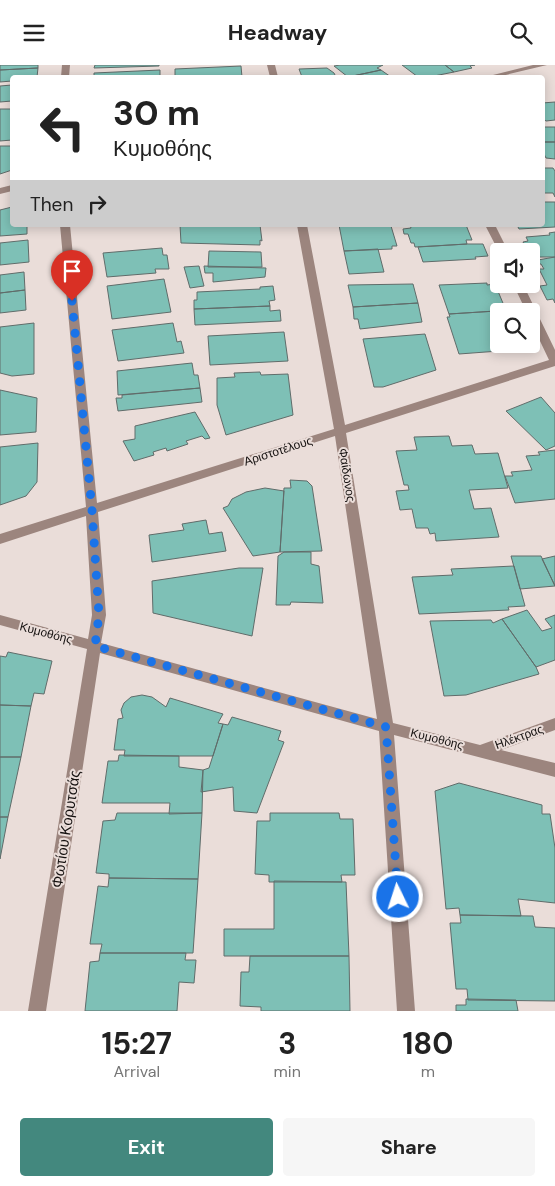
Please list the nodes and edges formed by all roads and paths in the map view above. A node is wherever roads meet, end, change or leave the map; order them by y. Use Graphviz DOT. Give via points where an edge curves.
graph roads {
  1 [pos="543,65"];
  2 [pos="498,75"];
  3 [pos="65,227"];
  4 [pos="302,227"];
  5 [pos="491,227"];
  6 [pos="498,243"];
  7 [pos="540,330"];
  8 [pos="555,361"];
  9 [pos="340,431"];
  10 [pos="92,510"];
  11 [pos="0,539"];
  12 [pos="0,620"];
  13 [pos="95,646"];
  14 [pos="555,724"];
  15 [pos="386,727"];
  16 [pos="483,750"];
  17 [pos="555,770"];
  18 [pos="37,1011"];
  19 [pos="406,1011"];
  1 -- 2 [label="street"];
  3 -- 10 [label="street, Φωτίου Κορυτσάς"];
  4 -- 9 [label="street, Φαίδωνος"];
  5 -- 6 [label="street"];
  7 -- 8 [label="street"];
  8 -- 9 [label="street, Αριστοτέλους"];
  9 -- 10 [label="street, Αριστοτέλους"];
  9 -- 15 [label="street, Φαίδωνος"];
  10 -- 11 [label="street, Αριστοτέλους"];
  10 -- 13 [label="street, Φωτίου Κορυτσάς" via="99,615"];
  12 -- 13 [label="street, Κυμοθόης"];
  13 -- 15 [label="street, Κυμοθόης"];
  13 -- 18 [label="street, Φωτίου Κορυτσάς"];
  14 -- 16 [label="street, Ηλέκτρας"];
  15 -- 16 [label="street, Κυμοθόης"];
  15 -- 19 [label="street, Φαίδωνος"];
  16 -- 17 [label="street, Κυμοθόης"];
}
